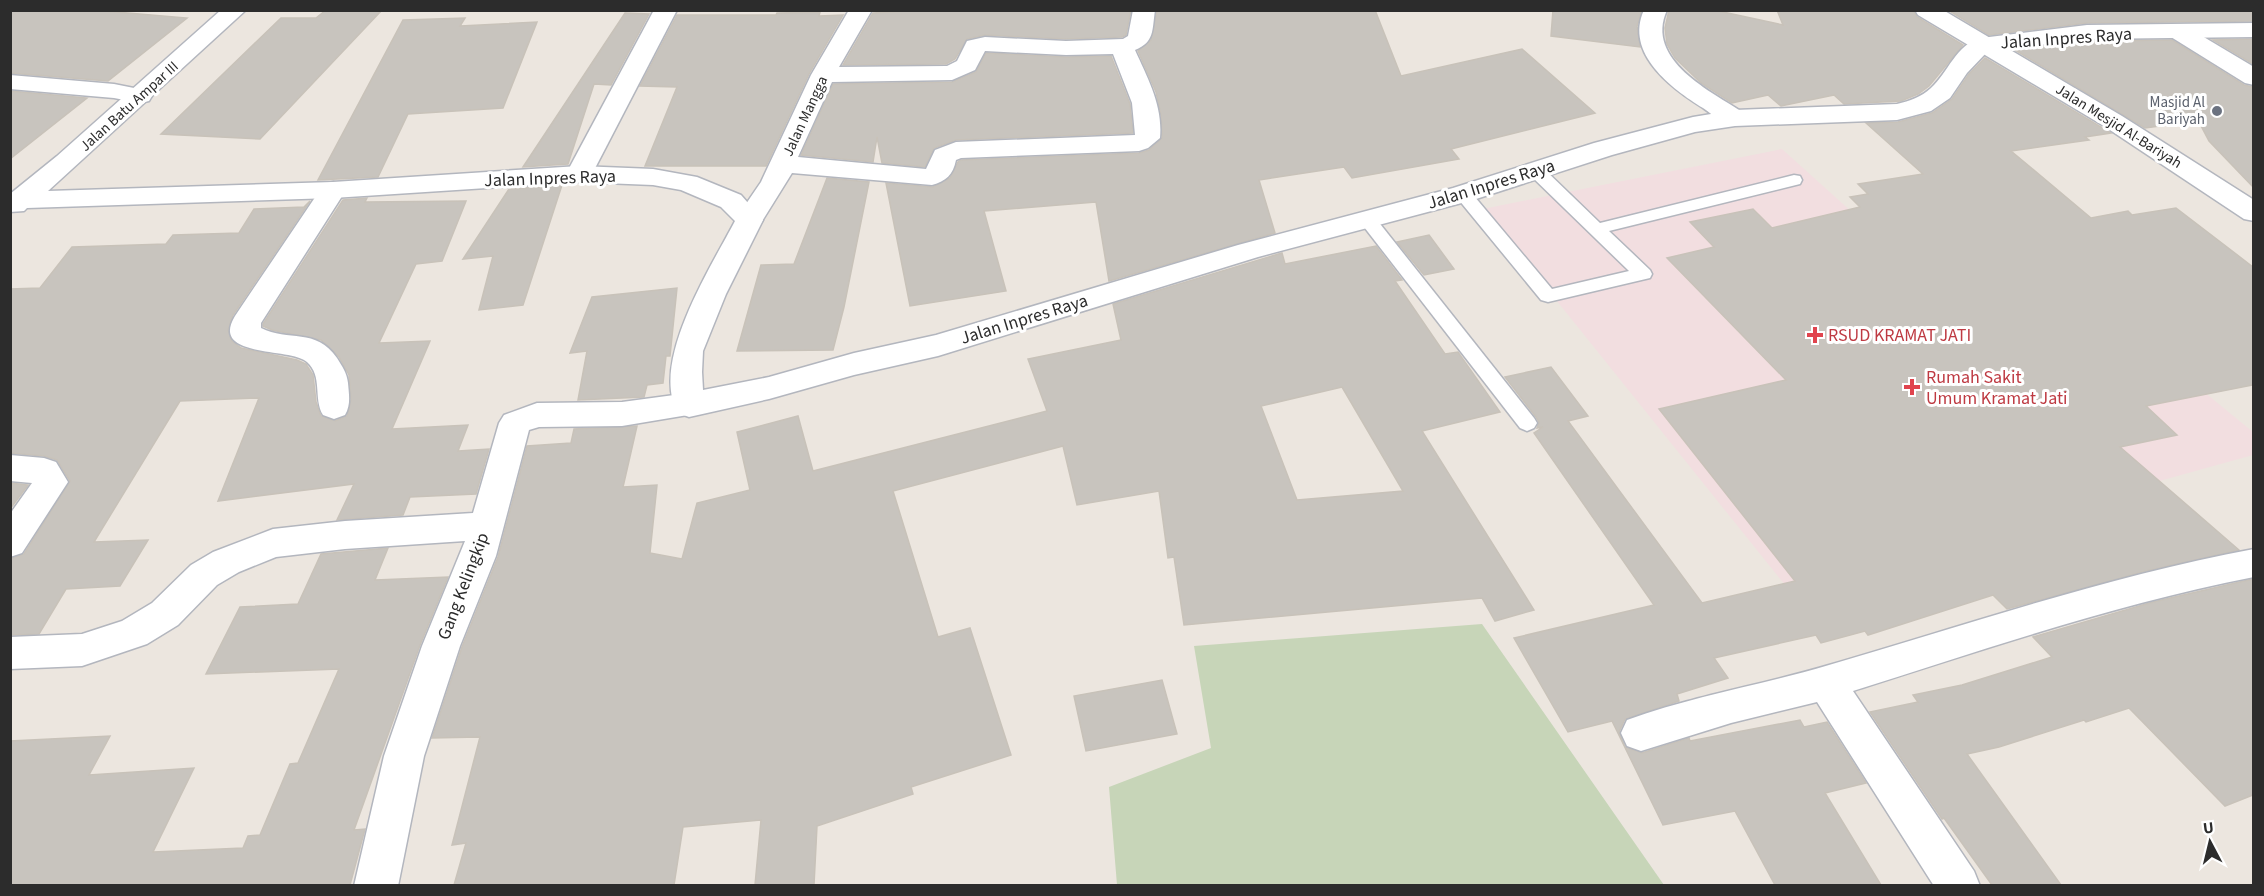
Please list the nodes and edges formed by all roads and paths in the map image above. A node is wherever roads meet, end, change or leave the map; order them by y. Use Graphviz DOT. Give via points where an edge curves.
graph roads {
  1 [pos="235,10"];
  2 [pos="666,10"];
  3 [pos="861,10"];
  4 [pos="1144,10"];
  5 [pos="1656,10"];
  6 [pos="1926,10"];
  7 [pos="2184,25"];
  8 [pos="2253,30"];
  9 [pos="1981,45"];
  10 [pos="1122,47"];
  11 [pos="823,75"];
  12 [pos="2253,78"];
  13 [pos="10,82"];
  14 [pos="141,96"];
  15 [pos="1735,118"];
  16 [pos="783,164"];
  17 [pos="1536,171"];
  18 [pos="579,174"];
  19 [pos="1794,180"];
  20 [pos="333,190"];
  21 [pos="1462,194"];
  22 [pos="16,204"];
  23 [pos="2253,213"];
  24 [pos="1367,219"];
  25 [pos="749,220"];
  26 [pos="1597,228"];
  27 [pos="689,405"];
  28 [pos="334,407"];
  29 [pos="1527,423"];
  30 [pos="10,468"];
  31 [pos="486,526"];
  32 [pos="10,543"];
  33 [pos="2253,563"];
  34 [pos="10,653"];
  35 [pos="1826,682"];
  36 [pos="1641,733"];
  37 [pos="376,885"];
  38 [pos="1959,885"];
  1 -- 14 [label="street, Jalan Batu Ampar III"];
  2 -- 18 [label="street"];
  3 -- 11 [label="street, Jalan Mangga"];
  4 -- 10 [label="street" via="1139,40"];
  5 -- 15 [label="street" via="1652,16 1652,43 1668,71"];
  6 -- 9 [label="street, Jalan Mesjid Al-Bariyah"];
  7 -- 8 [label="street, Jalan Inpres Raya"];
  7 -- 9 [label="street, Jalan Inpres Raya"];
  7 -- 12 [label="street"];
  9 -- 15 [label="street, Jalan Inpres Raya" via="1941,93 1922,106 1897,112"];
  9 -- 23 [label="street, Jalan Mesjid Al-Bariyah" via="2103,115"];
  10 -- 11 [label="street" via="985,44 975,46 967,66 952,73"];
  10 -- 16 [label="street" via="1145,102 1149,129 1147,138 1139,143 956,150 944,156 941,170 932,177"];
  11 -- 16 [label="street, Jalan Mangga"];
  13 -- 14 [label="street"];
  14 -- 22 [label="street, Jalan Batu Ampar III"];
  15 -- 17 [label="street, Jalan Inpres Raya" via="1693,125"];
  16 -- 25 [label="street, Jalan Mangga"];
  17 -- 21 [label="street, Jalan Inpres Raya"];
  17 -- 26 [label="lane"];
  18 -- 20 [label="street, Jalan Inpres Raya"];
  18 -- 25 [label="street, Jalan Inpres Raya" via="653,177 688,183 731,201"];
  19 -- 26 [label="lane"];
  20 -- 22 [label="street, Jalan Inpres Raya"];
  20 -- 28 [label="street" via="246,323 245,333 261,341 306,347 319,355 332,375"];
  21 -- 24 [label="street, Jalan Inpres Raya"];
  21 -- 26 [label="lane" via="1548,296 1643,274"];
  24 -- 27 [label="street, Jalan Inpres Raya" via="938,345"];
  24 -- 29 [label="lane"];
  25 -- 27 [label="street" via="711,294 688,351"];
  27 -- 31 [label="street, Gang Kelingkip" via="622,414 537,415 515,423"];
  30 -- 32 [label="street" via="44,471 51,482"];
  31 -- 34 [label="street" via="273,543 204,575 165,614 134,633 82,650"];
  31 -- 37 [label="street, Gang Kelingkip" via="404,756"];
  33 -- 35 [label="street" via="2158,584"];
  35 -- 36 [label="street"];
  35 -- 38 [label="street"];
}
